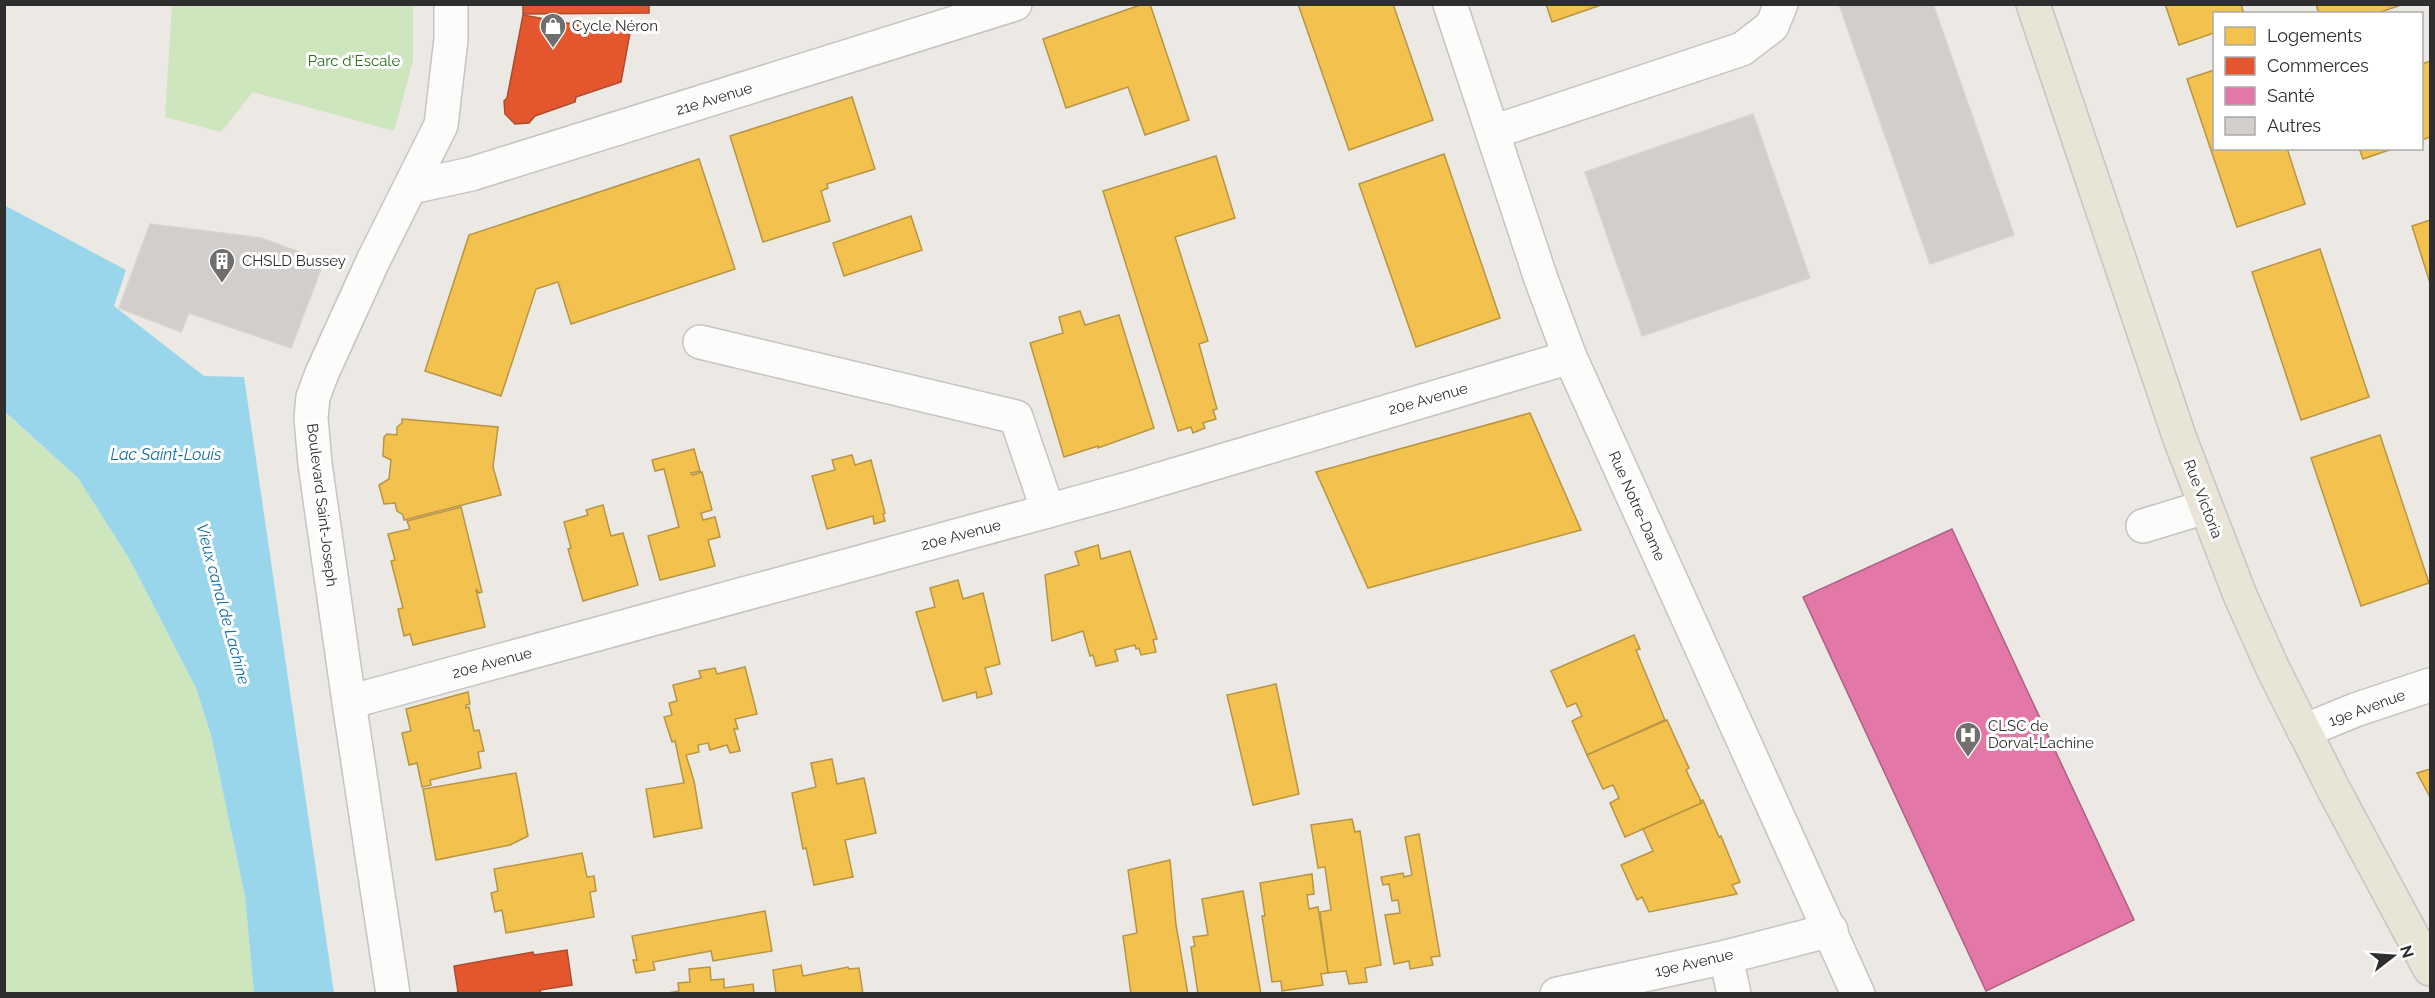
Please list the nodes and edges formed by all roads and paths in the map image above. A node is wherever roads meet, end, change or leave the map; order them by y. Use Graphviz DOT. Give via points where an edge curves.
graph roads {
  1 [pos="451,4"];
  2 [pos="1015,4"];
  3 [pos="1450,4"];
  4 [pos="1781,4"];
  5 [pos="2033,4"];
  6 [pos="1493,132"];
  7 [pos="411,187"];
  8 [pos="700,342"];
  9 [pos="1570,357"];
  10 [pos="2205,507"];
  11 [pos="1048,511"];
  12 [pos="2143,526"];
  13 [pos="2430,686"];
  14 [pos="349,702"];
  15 [pos="2304,731"];
  16 [pos="1832,930"];
  17 [pos="1726,957"];
  18 [pos="2430,969"];
  19 [pos="393,993"];
  20 [pos="1557,993"];
  21 [pos="1734,993"];
  22 [pos="1858,993"];
  1 -- 7 [label="street, Boulevard Saint-Joseph" via="441,125"];
  2 -- 7 [label="street, 21e Avenue" via="471,174"];
  3 -- 6 [label="street, Rue Notre-Dame"];
  4 -- 6 [label="street" via="1772,26 1742,49"];
  5 -- 10 [label="main road, Rue Victoria"];
  6 -- 9 [label="street, Rue Notre-Dame"];
  7 -- 14 [label="street, Boulevard Saint-Joseph" via="373,261 313,397 315,464"];
  8 -- 11 [label="street" via="1016,417"];
  9 -- 11 [label="street, 20e Avenue"];
  9 -- 16 [label="street, Rue Notre-Dame"];
  10 -- 12 [label="street"];
  10 -- 15 [label="main road, Rue Victoria" via="2250,618"];
  11 -- 14 [label="street, 20e Avenue"];
  13 -- 15 [label="street, 19e Avenue"];
  14 -- 19 [label="street, Boulevard Saint-Joseph"];
  15 -- 18 [label="main road, Rue Victoria"];
  16 -- 17 [label="street, 19e Avenue"];
  16 -- 22 [label="street, Rue Notre-Dame"];
  17 -- 20 [label="street, 19e Avenue"];
  17 -- 21 [label="street"];
}
